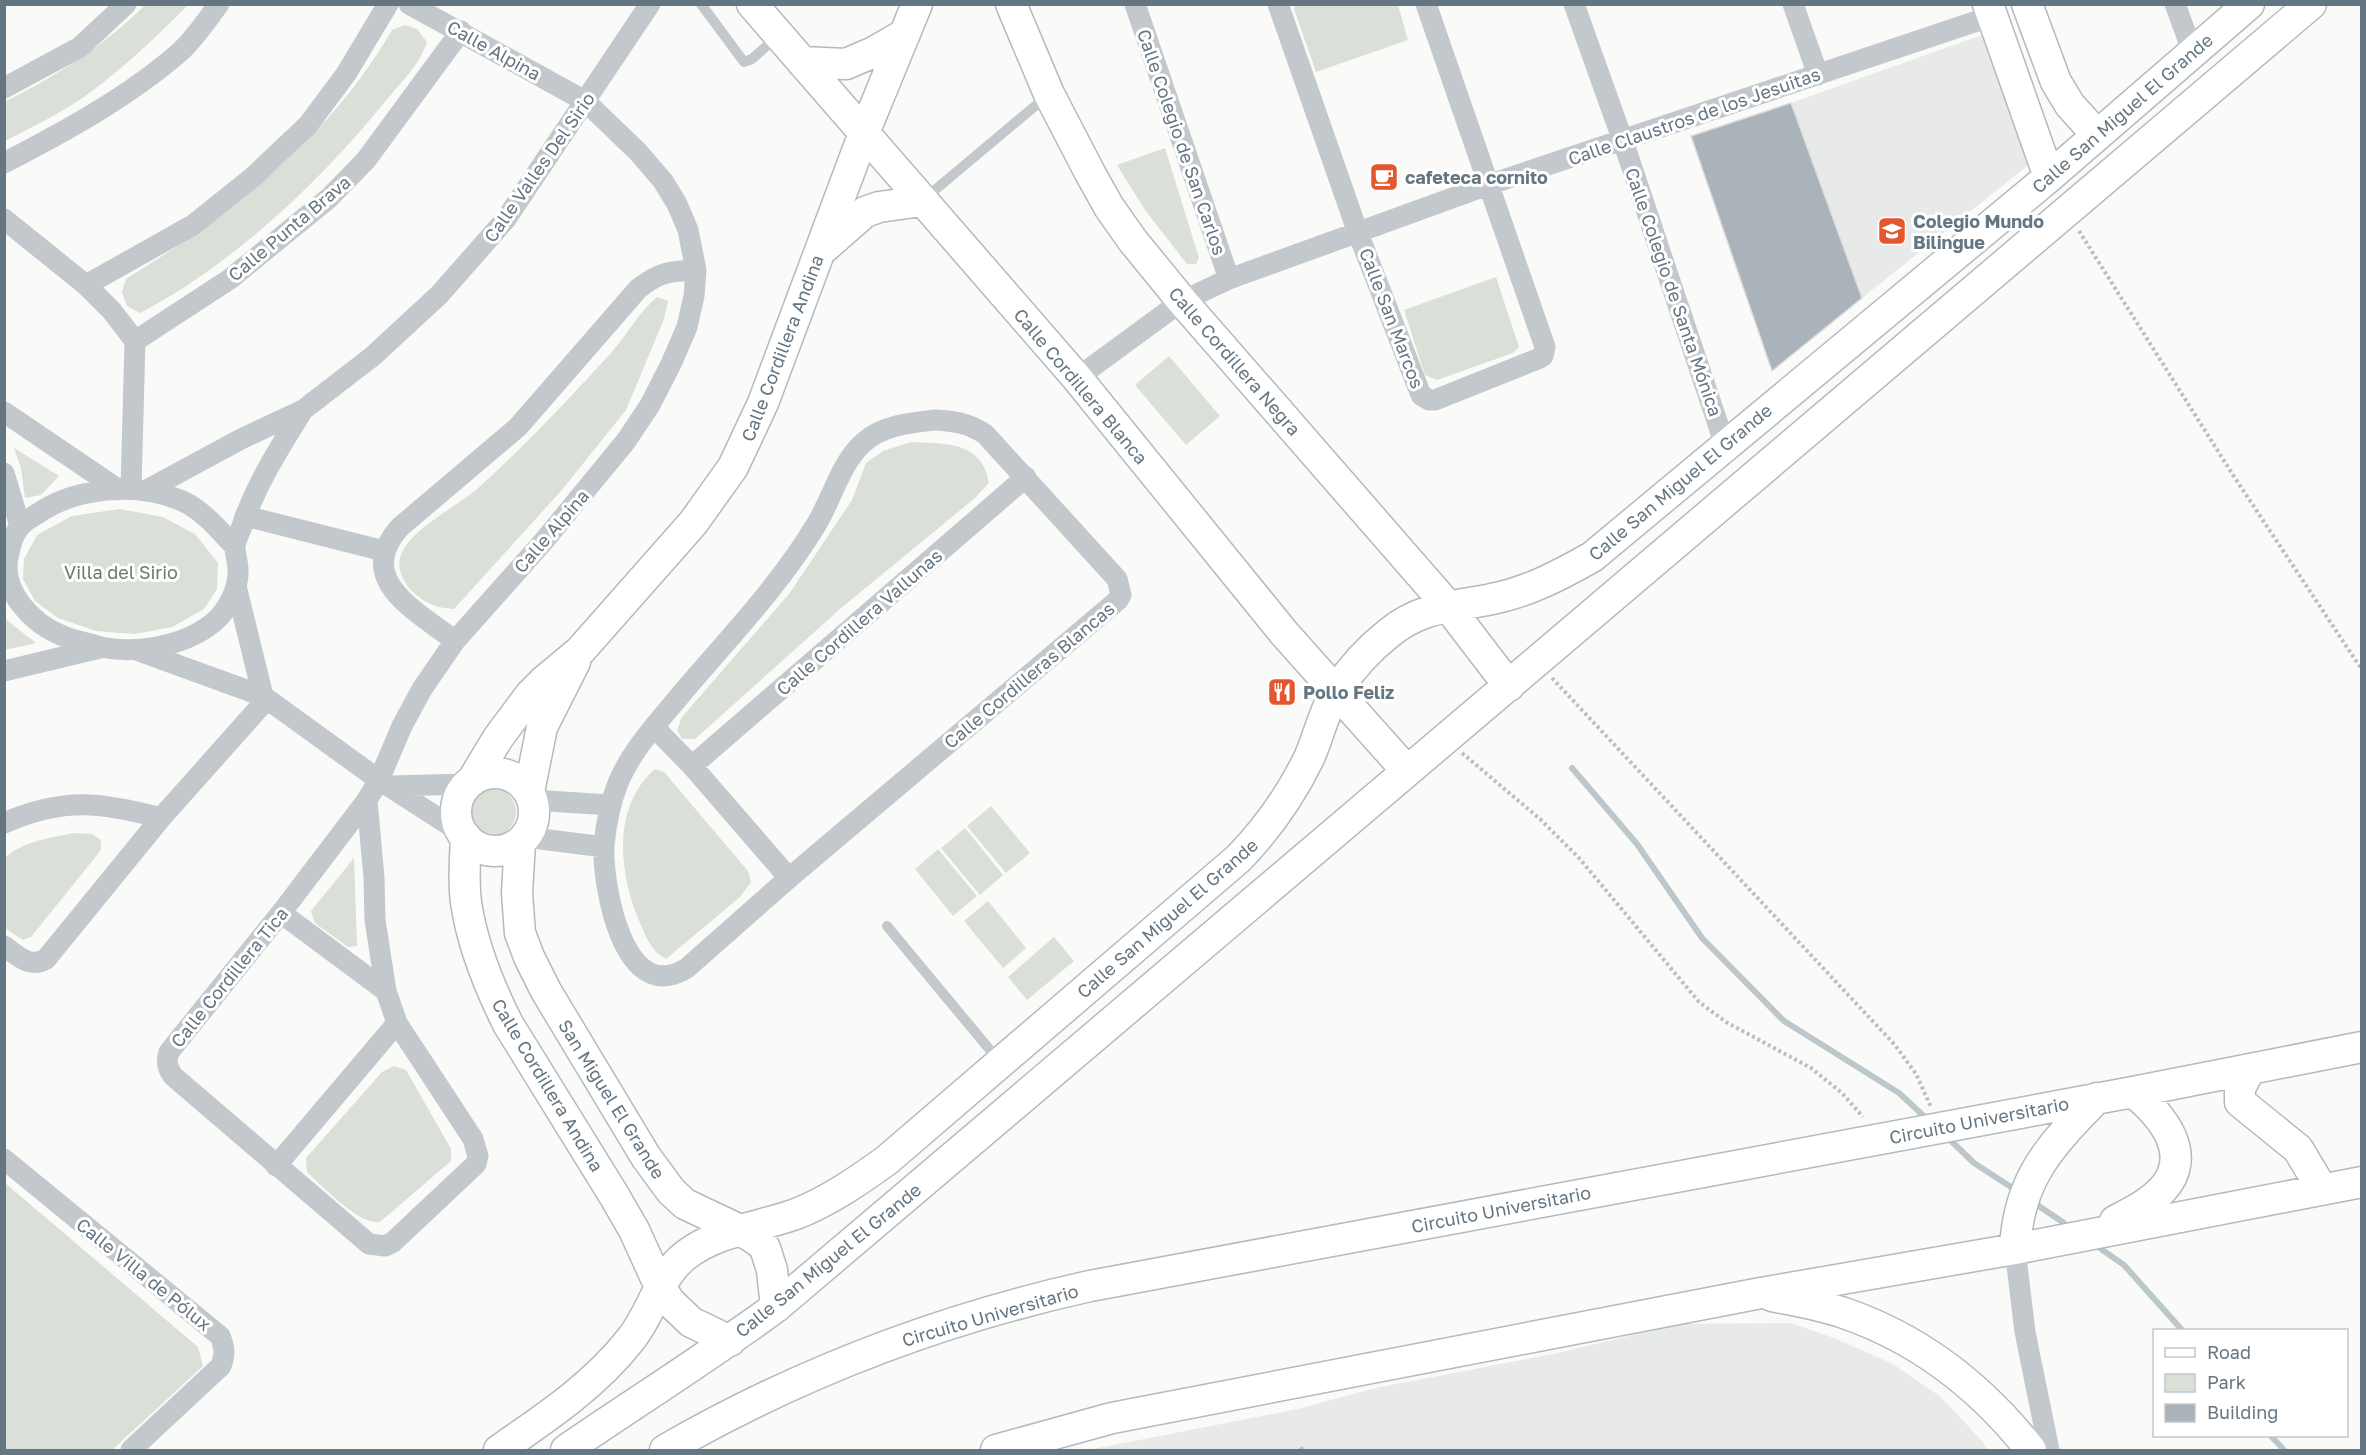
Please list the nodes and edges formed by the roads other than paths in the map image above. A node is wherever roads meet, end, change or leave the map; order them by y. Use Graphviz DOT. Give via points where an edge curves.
graph roads {
  1 [pos="126,4"];
  2 [pos="219,4"];
  3 [pos="388,4"];
  4 [pos="409,4"];
  5 [pos="650,4"];
  6 [pos="700,4"];
  7 [pos="752,4"];
  8 [pos="917,4"];
  9 [pos="1011,4"];
  10 [pos="1136,4"];
  11 [pos="1278,4"];
  12 [pos="1426,4"];
  13 [pos="1574,4"];
  14 [pos="1793,4"];
  15 [pos="2027,4"];
  16 [pos="2175,4"];
  17 [pos="2249,4"];
  18 [pos="2311,4"];
  19 [pos="1990,10"];
  20 [pos="460,31"];
  21 [pos="905,34"];
  22 [pos="779,35"];
  23 [pos="2193,53"];
  24 [pos="802,62"];
  25 [pos="1818,75"];
  26 [pos="4,88"];
  27 [pos="1049,94"];
  28 [pos="585,101"];
  29 [pos="864,133"];
  30 [pos="2097,135"];
  31 [pos="1623,141"];
  32 [pos="4,163"];
  33 [pos="2049,177"];
  34 [pos="1488,185"];
  35 [pos="921,201"];
  36 [pos="4,219"];
  37 [pos="1358,233"];
  38 [pos="819,254"];
  39 [pos="696,270"];
  40 [pos="1229,279"];
  41 [pos="86,285"];
  42 [pos="1182,301"];
  43 [pos="135,341"];
  44 [pos="1077,378"];
  45 [pos="303,410"];
  46 [pos="4,412"];
  47 [pos="1725,445"];
  48 [pos="4,474"];
  49 [pos="1026,477"];
  50 [pos="132,490"];
  51 [pos="245,516"];
  52 [pos="14,529"];
  53 [pos="235,546"];
  54 [pos="384,551"];
  55 [pos="5,568"];
  56 [pos="236,586"];
  57 [pos="1447,605"];
  58 [pos="455,641"];
  59 [pos="102,648"];
  60 [pos="132,648"];
  61 [pos="580,651"];
  62 [pos="4,671"];
  63 [pos="1509,686"];
  64 [pos="1336,691"];
  65 [pos="265,698"];
  66 [pos="654,727"];
  67 [pos="693,766"];
  68 [pos="1407,771"];
  69 [pos="470,782"];
  70 [pos="386,783"];
  71 [pos="531,796"];
  72 [pos="367,800"];
  73 [pos="610,805"];
  74 [pos="161,818"];
  75 [pos="4,823"];
  76 [pos="464,836"];
  77 [pos="523,839"];
  78 [pos="604,847"];
  79 [pos="789,878"];
  80 [pos="281,913"];
  81 [pos="887,926"];
  82 [pos="4,945"];
  83 [pos="386,991"];
  84 [pos="397,1023"];
  85 [pos="2361,1047"];
  86 [pos="1000,1063"];
  87 [pos="2250,1069"];
  88 [pos="2133,1092"];
  89 [pos="2097,1098"];
  90 [pos="4,1159"];
  91 [pos="276,1166"];
  92 [pos="2361,1182"];
  93 [pos="2322,1189"];
  94 [pos="742,1231"];
  95 [pos="2094,1233"];
  96 [pos="2015,1248"];
  97 [pos="660,1287"];
  98 [pos="1761,1293"];
  99 [pos="776,1307"];
  100 [pos="730,1341"];
  101 [pos="131,1450"];
  102 [pos="500,1450"];
  103 [pos="566,1450"];
  104 [pos="665,1450"];
  105 [pos="996,1450"];
  106 [pos="2031,1450"];
  107 [pos="2049,1450"];
  1 -- 26 [label="street" via="80,47"];
  2 -- 32 [label="street" via="182,50 142,81 51,139"];
  3 -- 41 [label="street" via="308,125 253,177 193,225"];
  4 -- 20 [label="street, Calle Alpina"];
  5 -- 28 [label="street, Calle Valles Del Sirio"];
  6 -- 22 [label="lane" via="744,62"];
  7 -- 22 [label="street, Calle Cordillera Blanca"];
  8 -- 21 [label="street, Calle Cordillera Andina"];
  9 -- 27 [label="street, Calle Cordillera Negra"];
  10 -- 40 [label="street, Calle Colegio de San Carlos"];
  11 -- 37 [label="street, Calle San Marcos"];
  12 -- 34 [label="street, Calle San Marcos"];
  13 -- 31 [label="street, Calle Colegio de Santa Mónica"];
  14 -- 25 [label="street"];
  15 -- 30 [label="street" via="2056,82"];
  16 -- 23 [label="street"];
  17 -- 23 [label="street, Calle San Miguel El Grande"];
  18 -- 63 [label="street, Calle San Miguel El Grande"];
  19 -- 25 [label="street, Calle Claustros de los Jesuitas"];
  19 -- 33 [label="street"];
  20 -- 28 [label="street, Calle Alpina"];
  20 -- 43 [label="street, Calle Punta Brava" via="366,160 329,198 230,279"];
  21 -- 24 [label="street" via="846,64"];
  21 -- 29 [label="street, Calle Cordillera Andina"];
  22 -- 24 [label="street, Calle Cordillera Blanca"];
  23 -- 30 [label="street, Calle San Miguel El Grande"];
  24 -- 29 [label="street, Calle Cordillera Blanca"];
  25 -- 31 [label="street, Calle Claustros de los Jesuitas"];
  27 -- 35 [label="lane"];
  27 -- 42 [label="street, Calle Cordillera Negra" via="1109,207"];
  28 -- 39 [label="street, Calle Alpina" via="663,182 688,230"];
  28 -- 45 [label="street, Calle Valles Del Sirio" via="506,219 439,296 373,356"];
  29 -- 35 [label="street, Calle Cordillera Blanca"];
  29 -- 38 [label="street, Calle Cordillera Andina"];
  30 -- 33 [label="street, Calle San Miguel El Grande"];
  31 -- 34 [label="street, Calle Claustros de los Jesuitas"];
  31 -- 47 [label="street, Calle Colegio de Santa Mónica"];
  33 -- 47 [label="street, Calle San Miguel El Grande"];
  34 -- 37 [label="street, Calle Claustros de los Jesuitas"];
  34 -- 37 [label="street, Calle San Marcos" via="1545,351 1540,358 1440,399 1429,400 1421,395"];
  35 -- 38 [label="street" via="864,212"];
  35 -- 44 [label="street, Calle Cordillera Blanca"];
  36 -- 41 [label="street"];
  37 -- 40 [label="street, Calle Claustros de los Jesuitas"];
  38 -- 61 [label="street, Calle Cordillera Andina" via="763,403 733,467 693,523"];
  39 -- 54 [label="street" via="655,275 638,289 518,427 400,527"];
  39 -- 58 [label="street, Calle Alpina" via="687,327 644,414 583,495"];
  40 -- 42 [label="street, Calle Claustros de los Jesuitas"];
  41 -- 43 [label="street"];
  42 -- 44 [label="street, Calle Claustros de los Jesuitas"];
  42 -- 57 [label="street, Calle Cordillera Negra"];
  43 -- 50 [label="street"];
  44 -- 64 [label="street, Calle Cordillera Blanca" via="1284,633"];
  45 -- 50 [label="street, Calle Valles Del Sirio"];
  45 -- 51 [label="street, Calle Valles Del Sirio" via="264,472"];
  46 -- 50 [label="street"];
  47 -- 57 [label="street, Calle San Miguel El Grande" via="1592,557 1560,576 1492,599"];
  48 -- 52 [label="street"];
  49 -- 66 [label="street, Calle Cordilleras Blancas" via="972,425 935,420 914,422 869,437 851,457 818,523 794,559"];
  49 -- 67 [label="street, Calle Cordillera Vallunas"];
  49 -- 79 [label="street, Calle Cordilleras Blancas" via="1117,579 1121,590 1118,600"];
  50 -- 52 [label="street" via="100,491 71,498 47,507"];
  50 -- 53 [label="street" via="182,501 201,513"];
  51 -- 53 [label="street, Calle Valles Del Sirio"];
  51 -- 54 [label="street"];
  52 -- 55 [label="street"];
  53 -- 56 [label="street" via="239,572"];
  54 -- 58 [label="street" via="382,567 389,585"];
  55 -- 59 [label="street" via="20,604 37,622 62,636"];
  56 -- 60 [label="street" via="215,621 189,638 151,648"];
  56 -- 65 [label="street"];
  57 -- 63 [label="street, Calle Cordillera Negra"];
  57 -- 64 [label="street, Calle San Miguel El Grande" via="1389,632"];
  58 -- 70 [label="street, Calle Alpina" via="402,726"];
  59 -- 60 [label="street"];
  59 -- 62 [label="street"];
  60 -- 65 [label="street"];
  61 -- 69 [label="street, Calle Cordillera Andina" via="530,695"];
  61 -- 71 [label="street, Calle Cordillera Andina" via="542,728"];
  63 -- 68 [label="street, Calle San Miguel El Grande"];
  64 -- 68 [label="street, Calle Cordillera Blanca"];
  64 -- 86 [label="street, Calle San Miguel El Grande" via="1291,791 1256,840"];
  65 -- 70 [label="street"];
  65 -- 74 [label="street"];
  66 -- 67 [label="street"];
  66 -- 73 [label="street, Calle Cordilleras Blancas" via="625,767"];
  67 -- 79 [label="street"];
  68 -- 99 [label="street, Calle San Miguel El Grande"];
  69 -- 70 [label="street"];
  69 -- 71 [label="street" via="481,775 503,773 513,777"];
  69 -- 76 [label="street" via="457,802 458,824"];
  70 -- 72 [label="street, Calle Cordillera Tica"];
  70 -- 76 [label="street"];
  71 -- 73 [label="street"];
  71 -- 77 [label="street" via="534,819"];
  72 -- 80 [label="street, Calle Cordillera Tica"];
  72 -- 83 [label="street, Calle Cordillera Tica" via="375,920"];
  73 -- 78 [label="street, Calle Cordilleras Blancas"];
  74 -- 75 [label="street" via="120,807 82,803 39,810"];
  74 -- 82 [label="street" via="46,959 27,962"];
  76 -- 77 [label="street" via="488,850 505,850"];
  76 -- 97 [label="street, Calle Cordillera Andina" via="466,902 494,996 634,1230"];
  77 -- 78 [label="street"];
  77 -- 94 [label="street, San Miguel El Grande" via="517,893 520,933 546,991 646,1157 671,1191 699,1213"];
  78 -- 79 [label="street, Calle Cordilleras Blancas" via="612,910 620,933 640,968 660,977 687,968"];
  80 -- 83 [label="street"];
  80 -- 91 [label="street, Calle Cordillera Tica" via="169,1052 167,1060 173,1076"];
  81 -- 86 [label="lane"];
  83 -- 84 [label="street, Calle Cordillera Tica"];
  84 -- 91 [label="street"];
  84 -- 91 [label="street, Calle Cordillera Tica" via="473,1139 476,1164 393,1242 377,1246 369,1245"];
  85 -- 87 [label="street, Circuito Universitario"];
  86 -- 94 [label="street, Calle San Miguel El Grande" via="918,1135 857,1181 819,1204"];
  87 -- 88 [label="street, Circuito Universitario"];
  87 -- 93 [label="street" via="2240,1088 2240,1102 2298,1149"];
  88 -- 89 [label="street, Circuito Universitario"];
  88 -- 95 [label="street" via="2154,1110 2172,1137 2175,1166 2170,1179 2150,1201"];
  89 -- 96 [label="street" via="2062,1134 2032,1177 2019,1208"];
  89 -- 104 [label="street, Circuito Universitario" via="1032,1299 899,1340 830,1368 708,1425"];
  90 -- 101 [label="street, Calle Villa de Pólux" via="220,1336 225,1356 221,1366"];
  92 -- 93 [label="street"];
  93 -- 95 [label="street"];
  94 -- 97 [label="street, Calle San Miguel El Grande" via="716,1238 684,1256"];
  94 -- 99 [label="street, San Miguel El Grande" via="765,1248"];
  95 -- 96 [label="street"];
  96 -- 98 [label="street"];
  96 -- 107 [label="street" via="2025,1332"];
  97 -- 100 [label="street" via="691,1322"];
  97 -- 102 [label="street, Calle San Miguel El Grande" via="633,1337 603,1371"];
  98 -- 105 [label="street" via="1112,1418"];
  98 -- 106 [label="street" via="1843,1312 1922,1349 1953,1370"];
  99 -- 100 [label="street, Calle San Miguel El Grande"];
  100 -- 103 [label="street, Calle San Miguel El Grande"];
}
